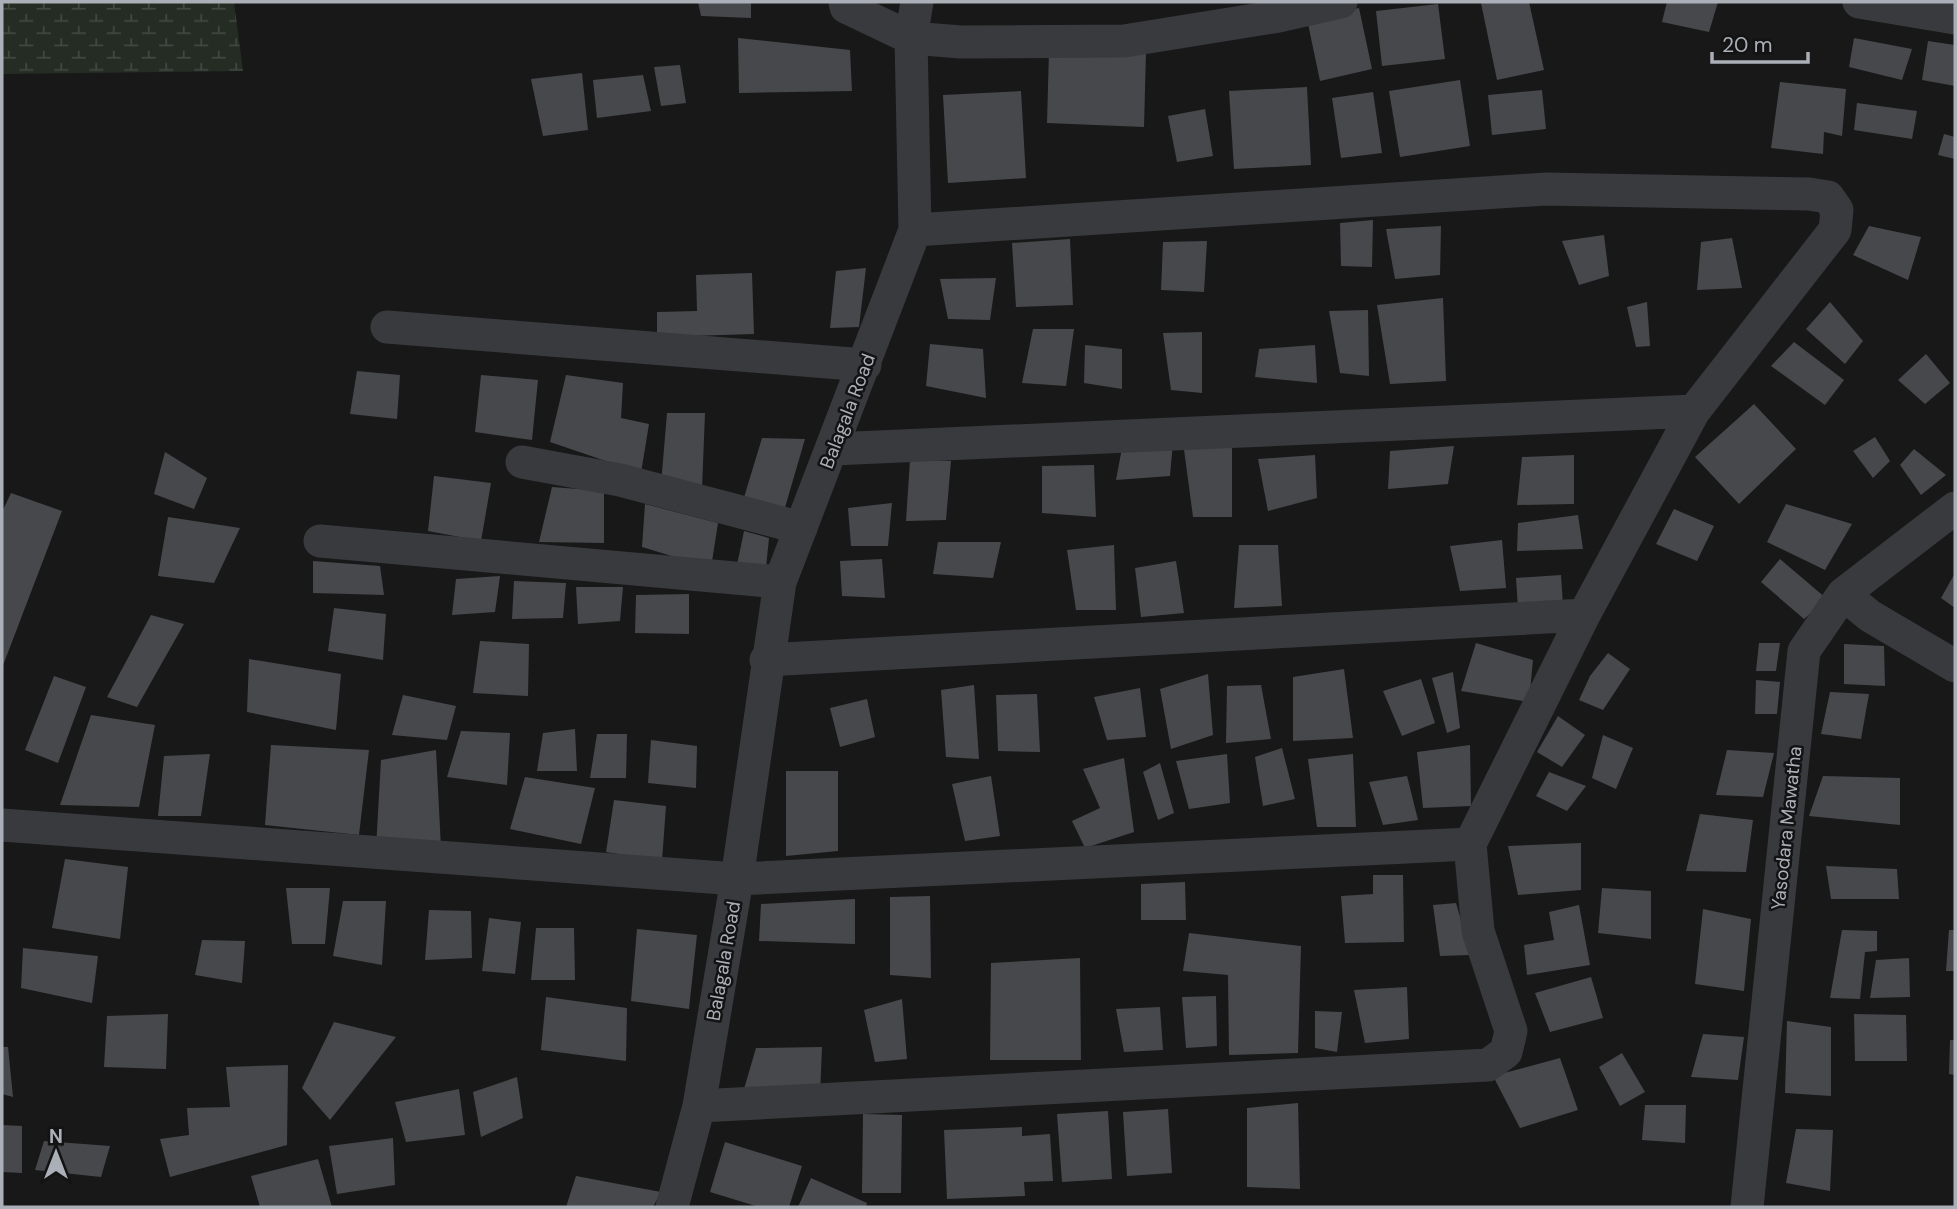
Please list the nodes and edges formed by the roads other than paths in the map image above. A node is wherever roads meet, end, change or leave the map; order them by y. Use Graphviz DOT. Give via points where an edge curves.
graph roads {
  1 [pos="845,2"];
  2 [pos="918,2"];
  3 [pos="1341,2"];
  4 [pos="1859,2"];
  5 [pos="1955,18"];
  6 [pos="911,38"];
  7 [pos="915,230"];
  8 [pos="387,327"];
  9 [pos="865,365"];
  10 [pos="1694,411"];
  11 [pos="833,449"];
  12 [pos="522,462"];
  13 [pos="1955,508"];
  14 [pos="802,528"];
  15 [pos="320,541"];
  16 [pos="780,582"];
  17 [pos="1843,594"];
  18 [pos="1584,615"];
  19 [pos="766,660"];
  20 [pos="1955,666"];
  21 [pos="2,825"];
  22 [pos="1470,844"];
  23 [pos="737,879"];
  24 [pos="699,1106"];
  25 [pos="672,1207"];
  26 [pos="1746,1207"];
  1 -- 6 [label="street" via="846,7"];
  2 -- 6 [label="street, Balagala Road"];
  3 -- 6 [label="street" via="1124,41"];
  4 -- 5 [label="street"];
  6 -- 7 [label="street, Balagala Road"];
  7 -- 9 [label="street, Balagala Road"];
  7 -- 10 [label="street" via="1546,190 1828,197 1837,209 1835,230"];
  8 -- 9 [label="street"];
  9 -- 11 [label="street, Balagala Road"];
  10 -- 11 [label="street"];
  10 -- 18 [label="street"];
  11 -- 14 [label="street, Balagala Road"];
  12 -- 14 [label="street" via="620,480"];
  13 -- 17 [label="street, Yasodara Mawatha"];
  14 -- 16 [label="street, Balagala Road"];
  15 -- 16 [label="street"];
  16 -- 19 [label="street, Balagala Road"];
  17 -- 20 [label="street" via="1870,616"];
  17 -- 26 [label="street, Yasodara Mawatha" via="1804,651"];
  18 -- 19 [label="street"];
  18 -- 22 [label="street"];
  19 -- 23 [label="street, Balagala Road"];
  21 -- 23 [label="street"];
  22 -- 23 [label="street"];
  22 -- 24 [label="street" via="1478,931 1511,1031 1506,1052 1488,1065"];
  23 -- 24 [label="street, Balagala Road"];
  24 -- 25 [label="street, Balagala Road"];
}
